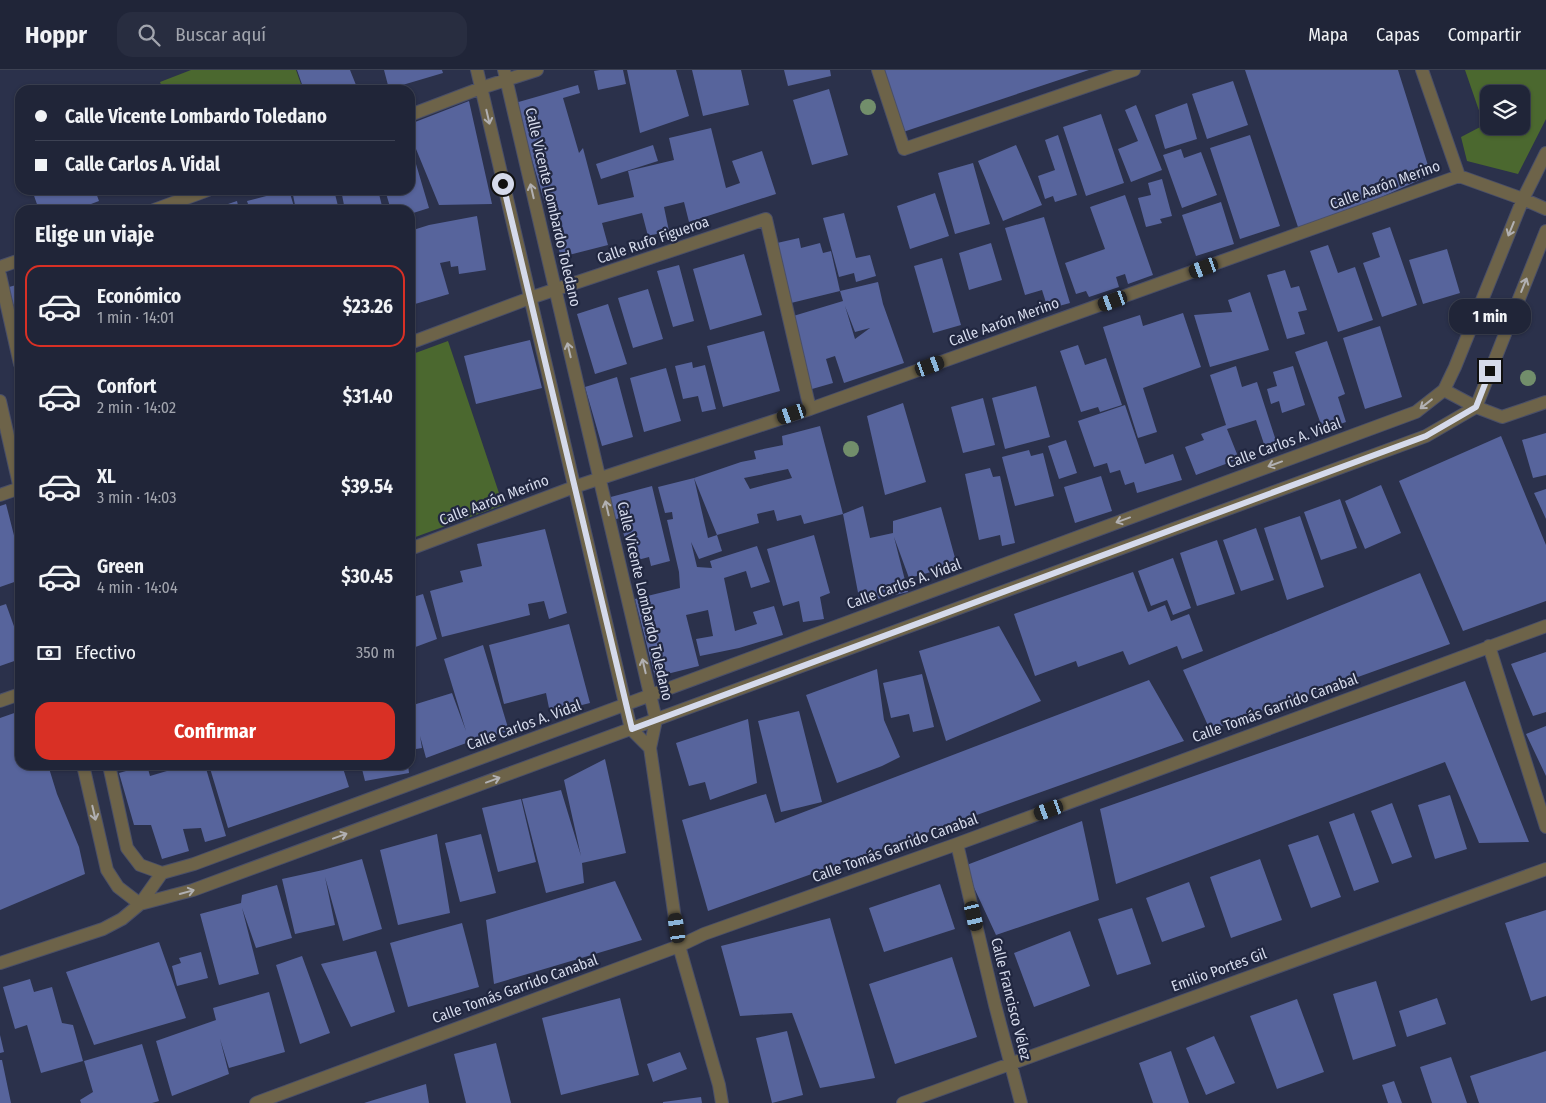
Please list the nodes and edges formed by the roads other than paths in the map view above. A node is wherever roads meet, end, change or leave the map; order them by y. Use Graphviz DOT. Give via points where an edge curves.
graph roads {
  1 [pos="477,70"];
  2 [pos="537,70"];
  3 [pos="878,70"];
  4 [pos="1134,70"];
  5 [pos="1422,70"];
  6 [pos="505,75"];
  7 [pos="481,88"];
  8 [pos="415,113"];
  9 [pos="1546,153"];
  10 [pos="1459,176"];
  11 [pos="1540,178"];
  12 [pos="194,195"];
  13 [pos="1523,199"];
  14 [pos="168,205"];
  15 [pos="1546,209"];
  16 [pos="1546,231"];
  17 [pos="15,262"];
  18 [pos="0,268"];
  19 [pos="0,274"];
  20 [pos="556,291"];
  21 [pos="530,298"];
  22 [pos="415,341"];
  23 [pos="15,342"];
  24 [pos="1444,390"];
  25 [pos="0,401"];
  26 [pos="1546,402"];
  27 [pos="1476,407"];
  28 [pos="810,408"];
  29 [pos="15,466"];
  30 [pos="600,479"];
  31 [pos="574,487"];
  32 [pos="15,490"];
  33 [pos="0,495"];
  34 [pos="415,546"];
  35 [pos="1546,626"];
  36 [pos="1489,646"];
  37 [pos="651,695"];
  38 [pos="15,696"];
  39 [pos="0,701"];
  40 [pos="625,704"];
  41 [pos="656,720"];
  42 [pos="632,729"];
  43 [pos="650,748"];
  44 [pos="84,770"];
  45 [pos="110,770"];
  46 [pos="1546,827"];
  47 [pos="958,844"];
  48 [pos="1546,869"];
  49 [pos="162,874"];
  50 [pos="140,904"];
  51 [pos="679,946"];
  52 [pos="0,963"];
  53 [pos="1010,1063"];
  54 [pos="256,1103"];
  55 [pos="722,1103"];
  56 [pos="903,1103"];
  57 [pos="1021,1103"];
  1 -- 7 [label="street"];
  2 -- 6 [label="street"];
  3 -- 4 [label="street" via="904,149"];
  5 -- 10 [label="street"];
  6 -- 7 [label="street"];
  20 -- 6 [label="street, Calle Vicente Lombardo Toledano, one-way"];
  7 -- 8 [label="street"];
  7 -- 21 [label="street, one-way"];
  9 -- 11 [label="street, Calle Carlos A. Vidal"];
  10 -- 13 [label="street, Calle Aarón Merino"];
  10 -- 28 [label="street, Calle Aarón Merino"];
  11 -- 13 [label="street, Calle Carlos A. Vidal"];
  12 -- 14 [label="street"];
  13 -- 15 [label="street, Calle Aarón Merino"];
  13 -- 24 [label="street, Calle Carlos A. Vidal, one-way"];
  27 -- 16 [label="street, one-way"];
  17 -- 18 [label="street"];
  19 -- 23 [label="street"];
  20 -- 21 [label="street, Calle Rufo Figueroa"];
  20 -- 28 [label="street, Calle Rufo Figueroa" via="766,219"];
  30 -- 20 [label="street, Calle Vicente Lombardo Toledano, one-way"];
  21 -- 22 [label="street, Calle Rufo Figueroa"];
  21 -- 31 [label="street"];
  24 -- 27 [label="street"];
  24 -- 37 [label="street, Calle Carlos A. Vidal, one-way" via="1416,412"];
  25 -- 29 [label="street"];
  26 -- 27 [label="street" via="1502,417"];
  27 -- 41 [label="street" via="1426,436"];
  28 -- 30 [label="street, Calle Aarón Merino"];
  30 -- 31 [label="street, Calle Aarón Merino"];
  37 -- 30 [label="street, Calle Vicente Lombardo Toledano, one-way"];
  31 -- 34 [label="street, Calle Aarón Merino"];
  31 -- 40 [label="street"];
  32 -- 33 [label="street"];
  35 -- 36 [label="street, Calle Tomás Garrido Canabal"];
  36 -- 46 [label="street"];
  36 -- 47 [label="street, Calle Tomás Garrido Canabal"];
  37 -- 40 [label="street, Calle Carlos A. Vidal"];
  37 -- 41 [label="street, Calle Vicente Lombardo Toledano"];
  38 -- 39 [label="street"];
  40 -- 42 [label="street"];
  40 -- 49 [label="street, Calle Carlos A. Vidal"];
  41 -- 42 [label="street"];
  41 -- 43 [label="street, Calle Vicente Lombardo Toledano"];
  42 -- 43 [label="street"];
  50 -- 42 [label="street, one-way" via="193,890"];
  43 -- 51 [label="street"];
  44 -- 50 [label="street, one-way" via="107,870 118,887"];
  45 -- 49 [label="street" via="127,848 140,865"];
  47 -- 51 [label="street, Calle Tomás Garrido Canabal" via="704,934"];
  47 -- 53 [label="street, Calle Francisco Vélez"];
  48 -- 53 [label="street, Emilio Portes Gil"];
  49 -- 50 [label="street"];
  50 -- 52 [label="street" via="122,919 103,928"];
  51 -- 54 [label="street, Calle Tomás Garrido Canabal"];
  51 -- 55 [label="street"];
  53 -- 56 [label="street, Emilio Portes Gil"];
  53 -- 57 [label="street, Calle Francisco Vélez"];
}
